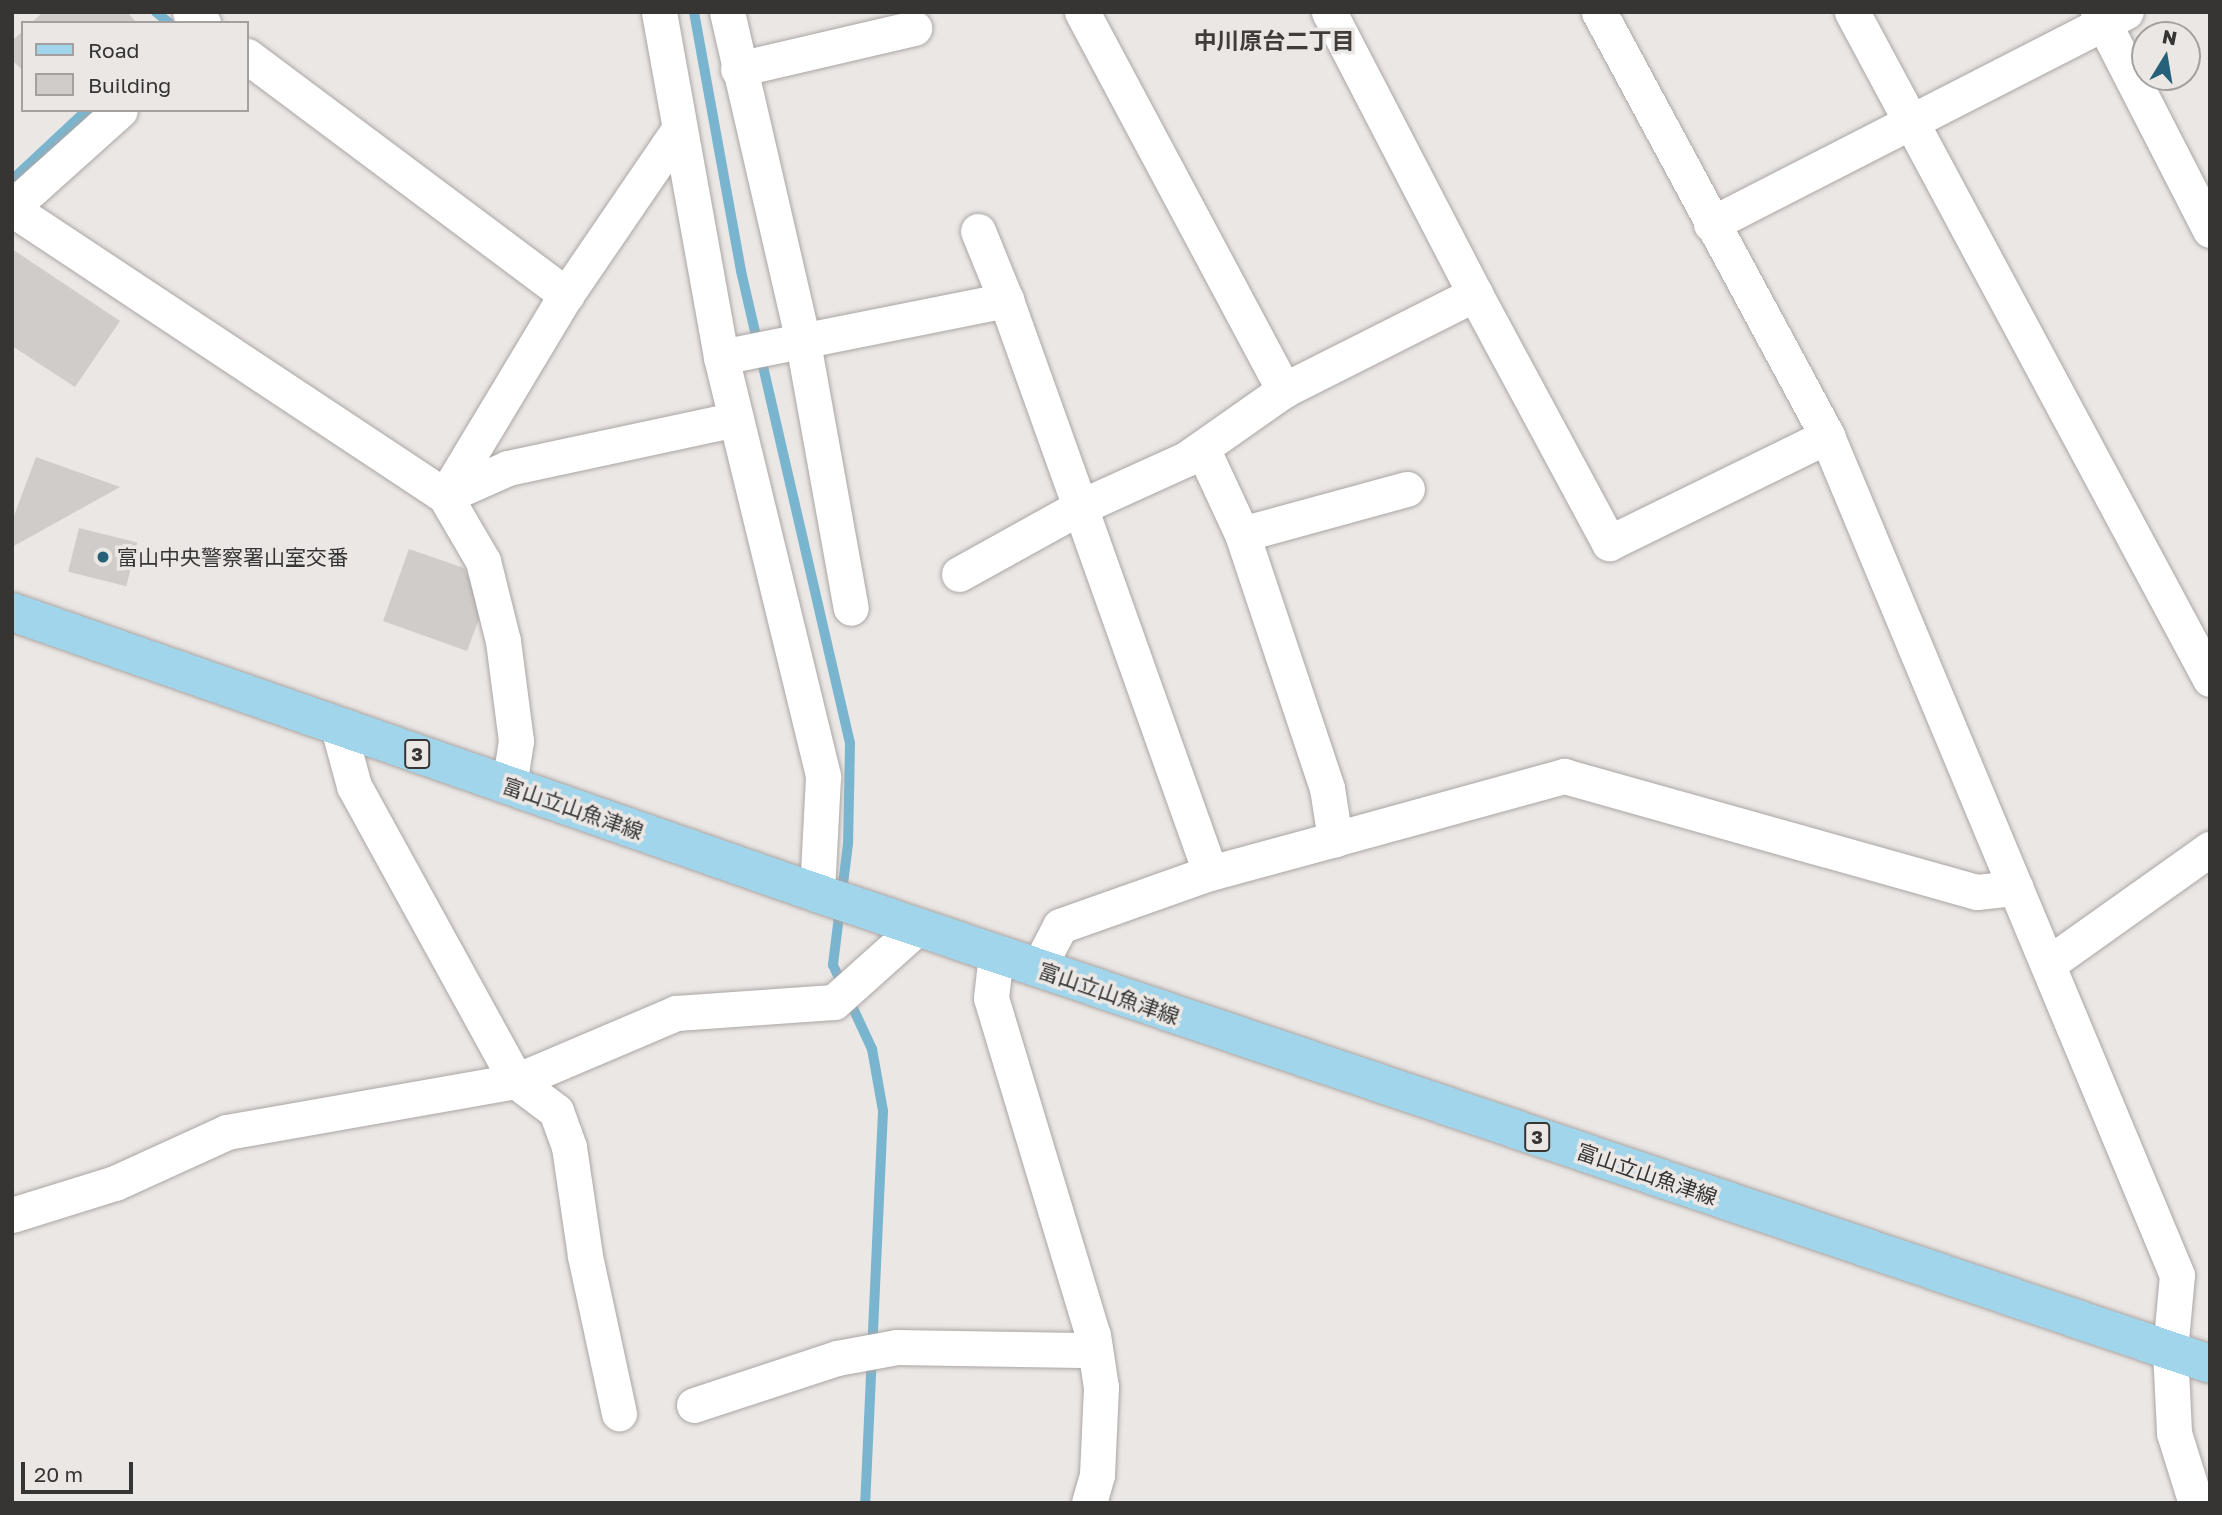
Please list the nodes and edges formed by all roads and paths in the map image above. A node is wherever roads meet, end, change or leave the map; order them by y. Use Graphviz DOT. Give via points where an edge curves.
graph roads {
  1 [pos="727,12"];
  2 [pos="1082,12"];
  3 [pos="1329,12"];
  4 [pos="1599,12"];
  5 [pos="1852,12"];
  6 [pos="657,14"];
  7 [pos="2110,16"];
  8 [pos="914,29"];
  9 [pos="248,58"];
  10 [pos="738,69"];
  11 [pos="118,112"];
  12 [pos="1911,122"];
  13 [pos="677,132"];
  14 [pos="12,208"];
  15 [pos="1711,224"];
  16 [pos="2210,230"];
  17 [pos="978,231"];
  18 [pos="1475,294"];
  19 [pos="566,295"];
  20 [pos="1006,300"];
  21 [pos="793,339"];
  22 [pos="727,355"];
  23 [pos="1284,390"];
  24 [pos="736,419"];
  25 [pos="1827,436"];
  26 [pos="1202,447"];
  27 [pos="1407,489"];
  28 [pos="445,496"];
  29 [pos="1080,507"];
  30 [pos="1242,534"];
  31 [pos="958,573"];
  32 [pos="851,608"];
  33 [pos="12,612"];
  34 [pos="2210,679"];
  35 [pos="338,727"];
  36 [pos="509,786"];
  37 [pos="1335,839"];
  38 [pos="2210,849"];
  39 [pos="1210,873"];
  40 [pos="2016,888"];
  41 [pos="820,894"];
  42 [pos="918,927"];
  43 [pos="996,954"];
  44 [pos="2048,964"];
  45 [pos="1038,968"];
  46 [pos="516,1081"];
  47 [pos="12,1215"];
  48 [pos="1095,1350"];
  49 [pos="2170,1350"];
  50 [pos="2210,1364"];
  51 [pos="694,1405"];
  52 [pos="619,1413"];
  53 [pos="1089,1503"];
  54 [pos="2196,1503"];
  1 -- 10 [label="street"];
  2 -- 23 [label="street"];
  3 -- 18 [label="street"];
  4 -- 15 [label="street"];
  5 -- 12 [label="street"];
  6 -- 13 [label="street"];
  7 -- 12 [label="street"];
  7 -- 16 [label="street"];
  8 -- 10 [label="street"];
  9 -- 19 [label="street"];
  10 -- 21 [label="street"];
  11 -- 14 [label="street"];
  12 -- 15 [label="street"];
  12 -- 34 [label="street"];
  13 -- 19 [label="street"];
  13 -- 22 [label="street"];
  14 -- 28 [label="street"];
  15 -- 25 [label="street"];
  17 -- 20 [label="street"];
  18 -- 23 [label="street"];
  18 -- 25 [label="street" via="1609,543"];
  19 -- 28 [label="street"];
  20 -- 21 [label="street"];
  20 -- 29 [label="street"];
  21 -- 22 [label="street"];
  21 -- 32 [label="street"];
  22 -- 24 [label="street"];
  23 -- 26 [label="street"];
  24 -- 28 [label="street" via="508,468"];
  24 -- 41 [label="street" via="823,777"];
  25 -- 40 [label="street"];
  26 -- 29 [label="street"];
  26 -- 30 [label="street"];
  27 -- 30 [label="street"];
  28 -- 36 [label="street" via="483,561 503,641 516,741"];
  29 -- 31 [label="street"];
  29 -- 39 [label="street"];
  30 -- 37 [label="street" via="1302,708"];
  33 -- 35 [label="main road, 富山立山魚津線 / 3"];
  35 -- 36 [label="main road, 富山立山魚津線 / 3"];
  35 -- 46 [label="street" via="354,786"];
  36 -- 41 [label="main road, 富山立山魚津線 / 3"];
  37 -- 39 [label="street"];
  37 -- 40 [label="street" via="1564,776 1977,892"];
  38 -- 44 [label="street"];
  39 -- 45 [label="street" via="1060,926"];
  40 -- 44 [label="street"];
  41 -- 42 [label="main road, 富山立山魚津線 / 3"];
  42 -- 43 [label="main road, 富山立山魚津線 / 3"];
  42 -- 46 [label="street" via="834,1002 676,1013"];
  43 -- 45 [label="main road, 富山立山魚津線 / 3"];
  43 -- 48 [label="street" via="990,999"];
  44 -- 49 [label="street" via="2177,1275"];
  45 -- 49 [label="main road, 富山立山魚津線 / 3"];
  46 -- 47 [label="street" via="228,1132 115,1182"];
  46 -- 52 [label="street" via="556,1111 569,1147 585,1256"];
  48 -- 51 [label="street" via="897,1346 847,1356"];
  48 -- 53 [label="street" via="1101,1387 1097,1475"];
  49 -- 50 [label="main road, 富山立山魚津線 / 3"];
  49 -- 54 [label="street" via="2174,1433"];
}
